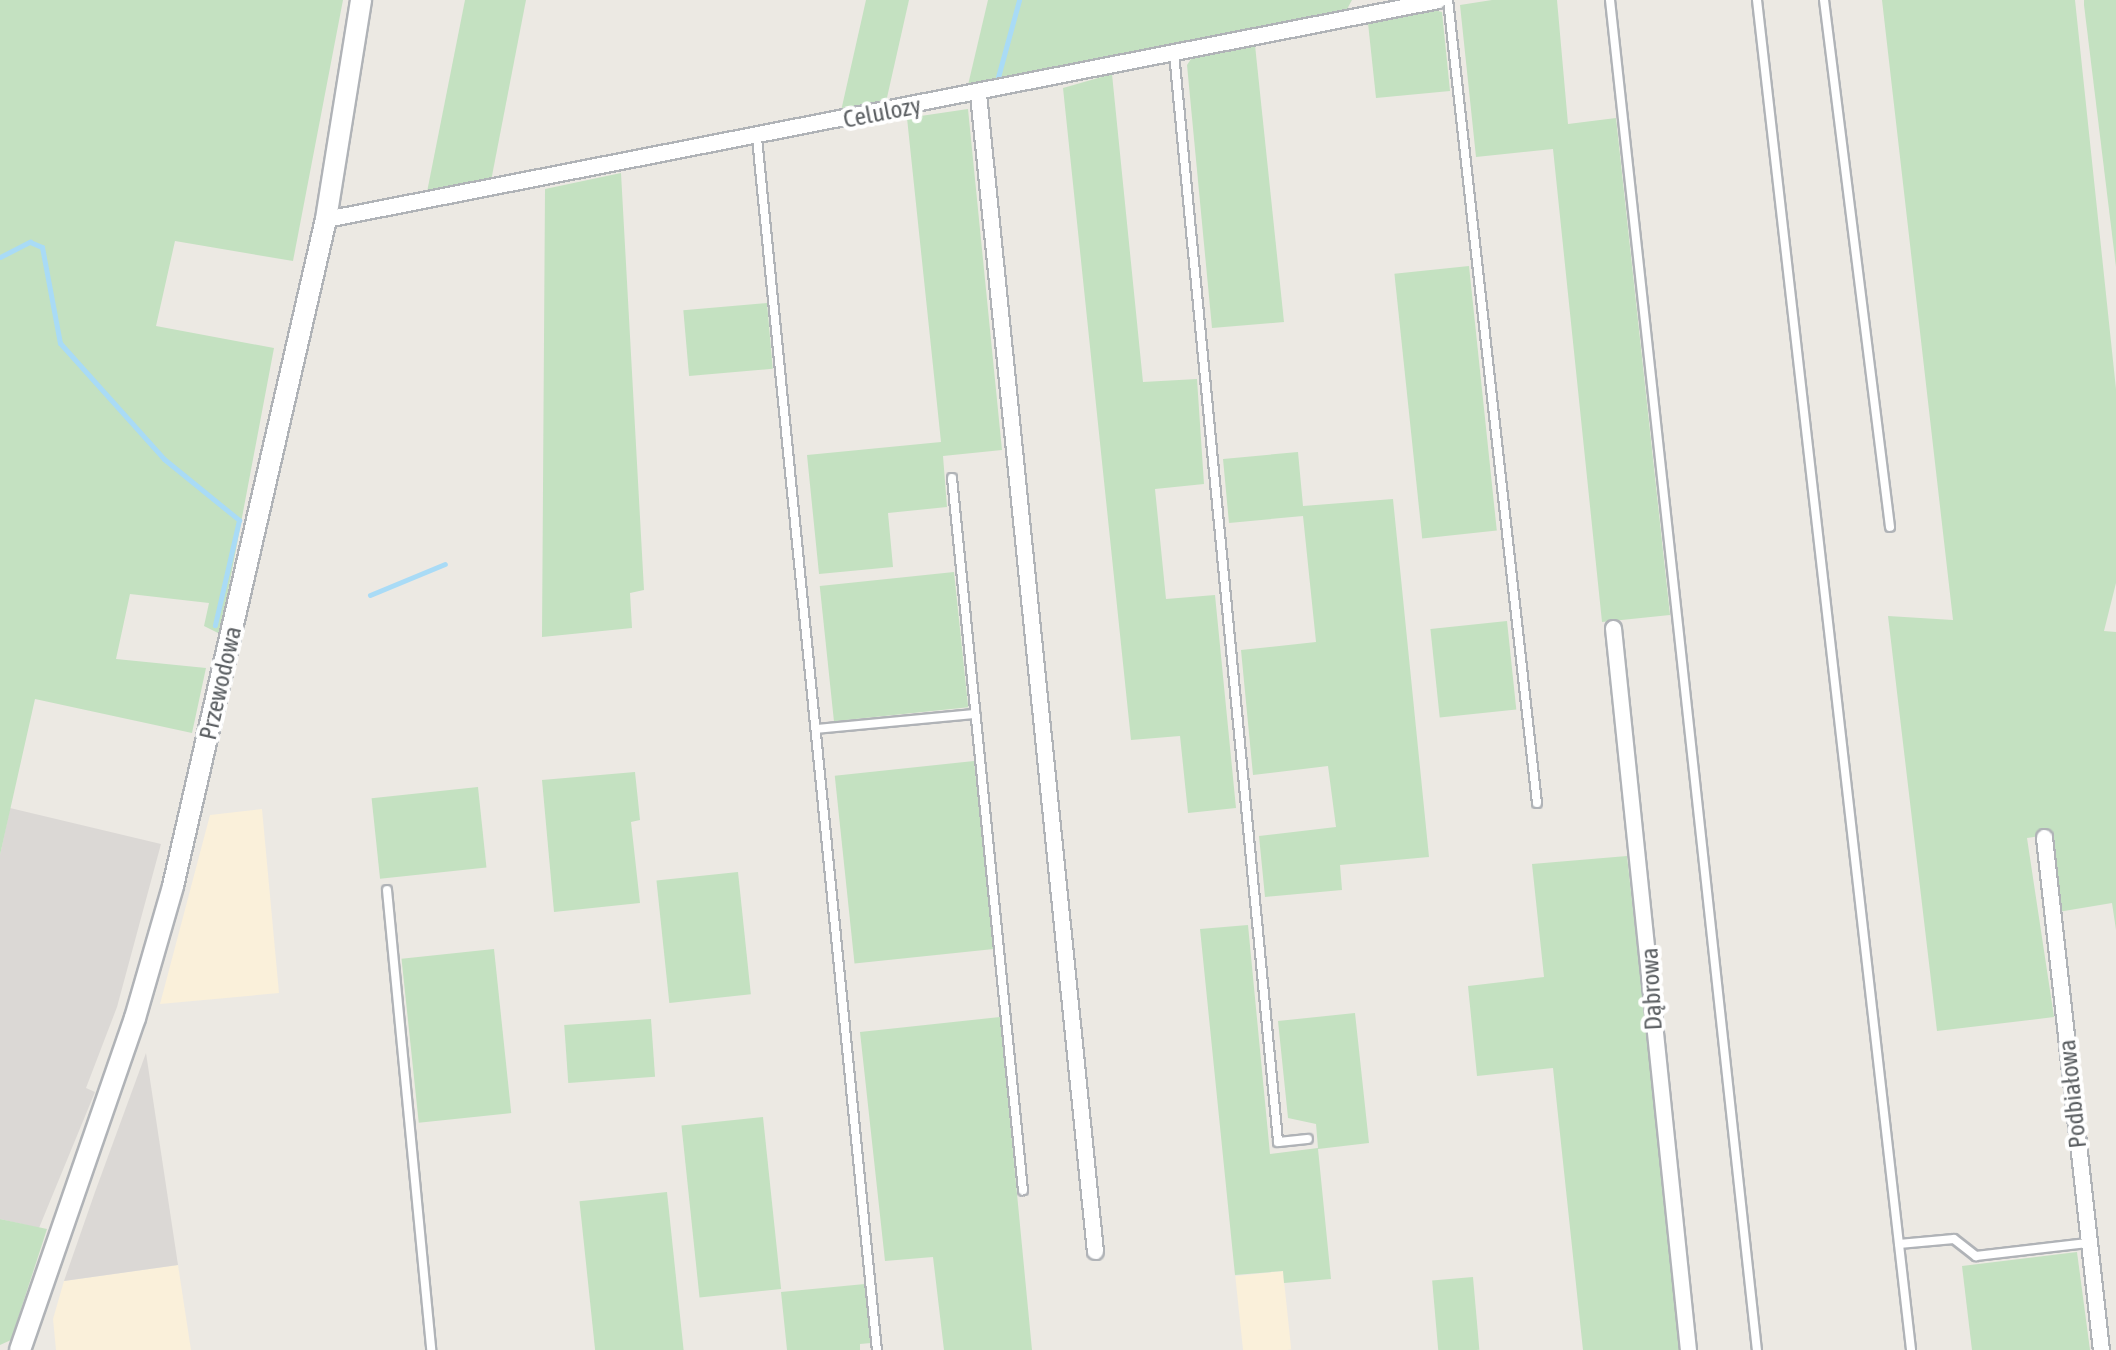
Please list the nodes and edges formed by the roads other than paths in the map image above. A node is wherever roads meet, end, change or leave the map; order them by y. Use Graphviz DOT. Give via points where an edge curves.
graph roads {
  1 [pos="361,0"];
  2 [pos="1438,0"];
  3 [pos="1448,0"];
  4 [pos="1610,0"];
  5 [pos="1757,0"];
  6 [pos="1824,0"];
  7 [pos="1360,7"];
  8 [pos="1174,52"];
  9 [pos="985,93"];
  10 [pos="758,138"];
  11 [pos="326,219"];
  12 [pos="952,478"];
  13 [pos="1890,527"];
  14 [pos="1613,628"];
  15 [pos="976,714"];
  16 [pos="816,730"];
  17 [pos="1537,803"];
  18 [pos="2044,838"];
  19 [pos="388,890"];
  20 [pos="1308,1138"];
  21 [pos="1024,1190"];
  22 [pos="2089,1243"];
  23 [pos="1899,1244"];
  24 [pos="1096,1251"];
  25 [pos="20,1350"];
  26 [pos="431,1350"];
  27 [pos="878,1350"];
  28 [pos="1688,1350"];
  29 [pos="1757,1350"];
  30 [pos="1911,1350"];
  31 [pos="2101,1350"];
  1 -- 11 [label="street, Przewodowa"];
  2 -- 7 [label="street, Celulozy"];
  3 -- 17 [label="lane"];
  4 -- 29 [label="lane"];
  5 -- 23 [label="lane"];
  6 -- 13 [label="lane"];
  7 -- 8 [label="street, Celulozy"];
  8 -- 9 [label="street, Celulozy"];
  8 -- 20 [label="lane" via="1278,1142"];
  9 -- 10 [label="street, Celulozy"];
  9 -- 24 [label="street"];
  10 -- 11 [label="street, Celulozy"];
  10 -- 16 [label="lane"];
  11 -- 25 [label="street, Przewodowa" via="158,942"];
  12 -- 15 [label="lane"];
  14 -- 28 [label="street, Dąbrowa"];
  15 -- 16 [label="lane"];
  15 -- 21 [label="lane"];
  16 -- 27 [label="lane"];
  18 -- 22 [label="street, Podbiałowa"];
  19 -- 26 [label="lane"];
  22 -- 23 [label="lane" via="1976,1256 1954,1239"];
  22 -- 31 [label="street, Podbiałowa"];
  23 -- 30 [label="lane"];
}
